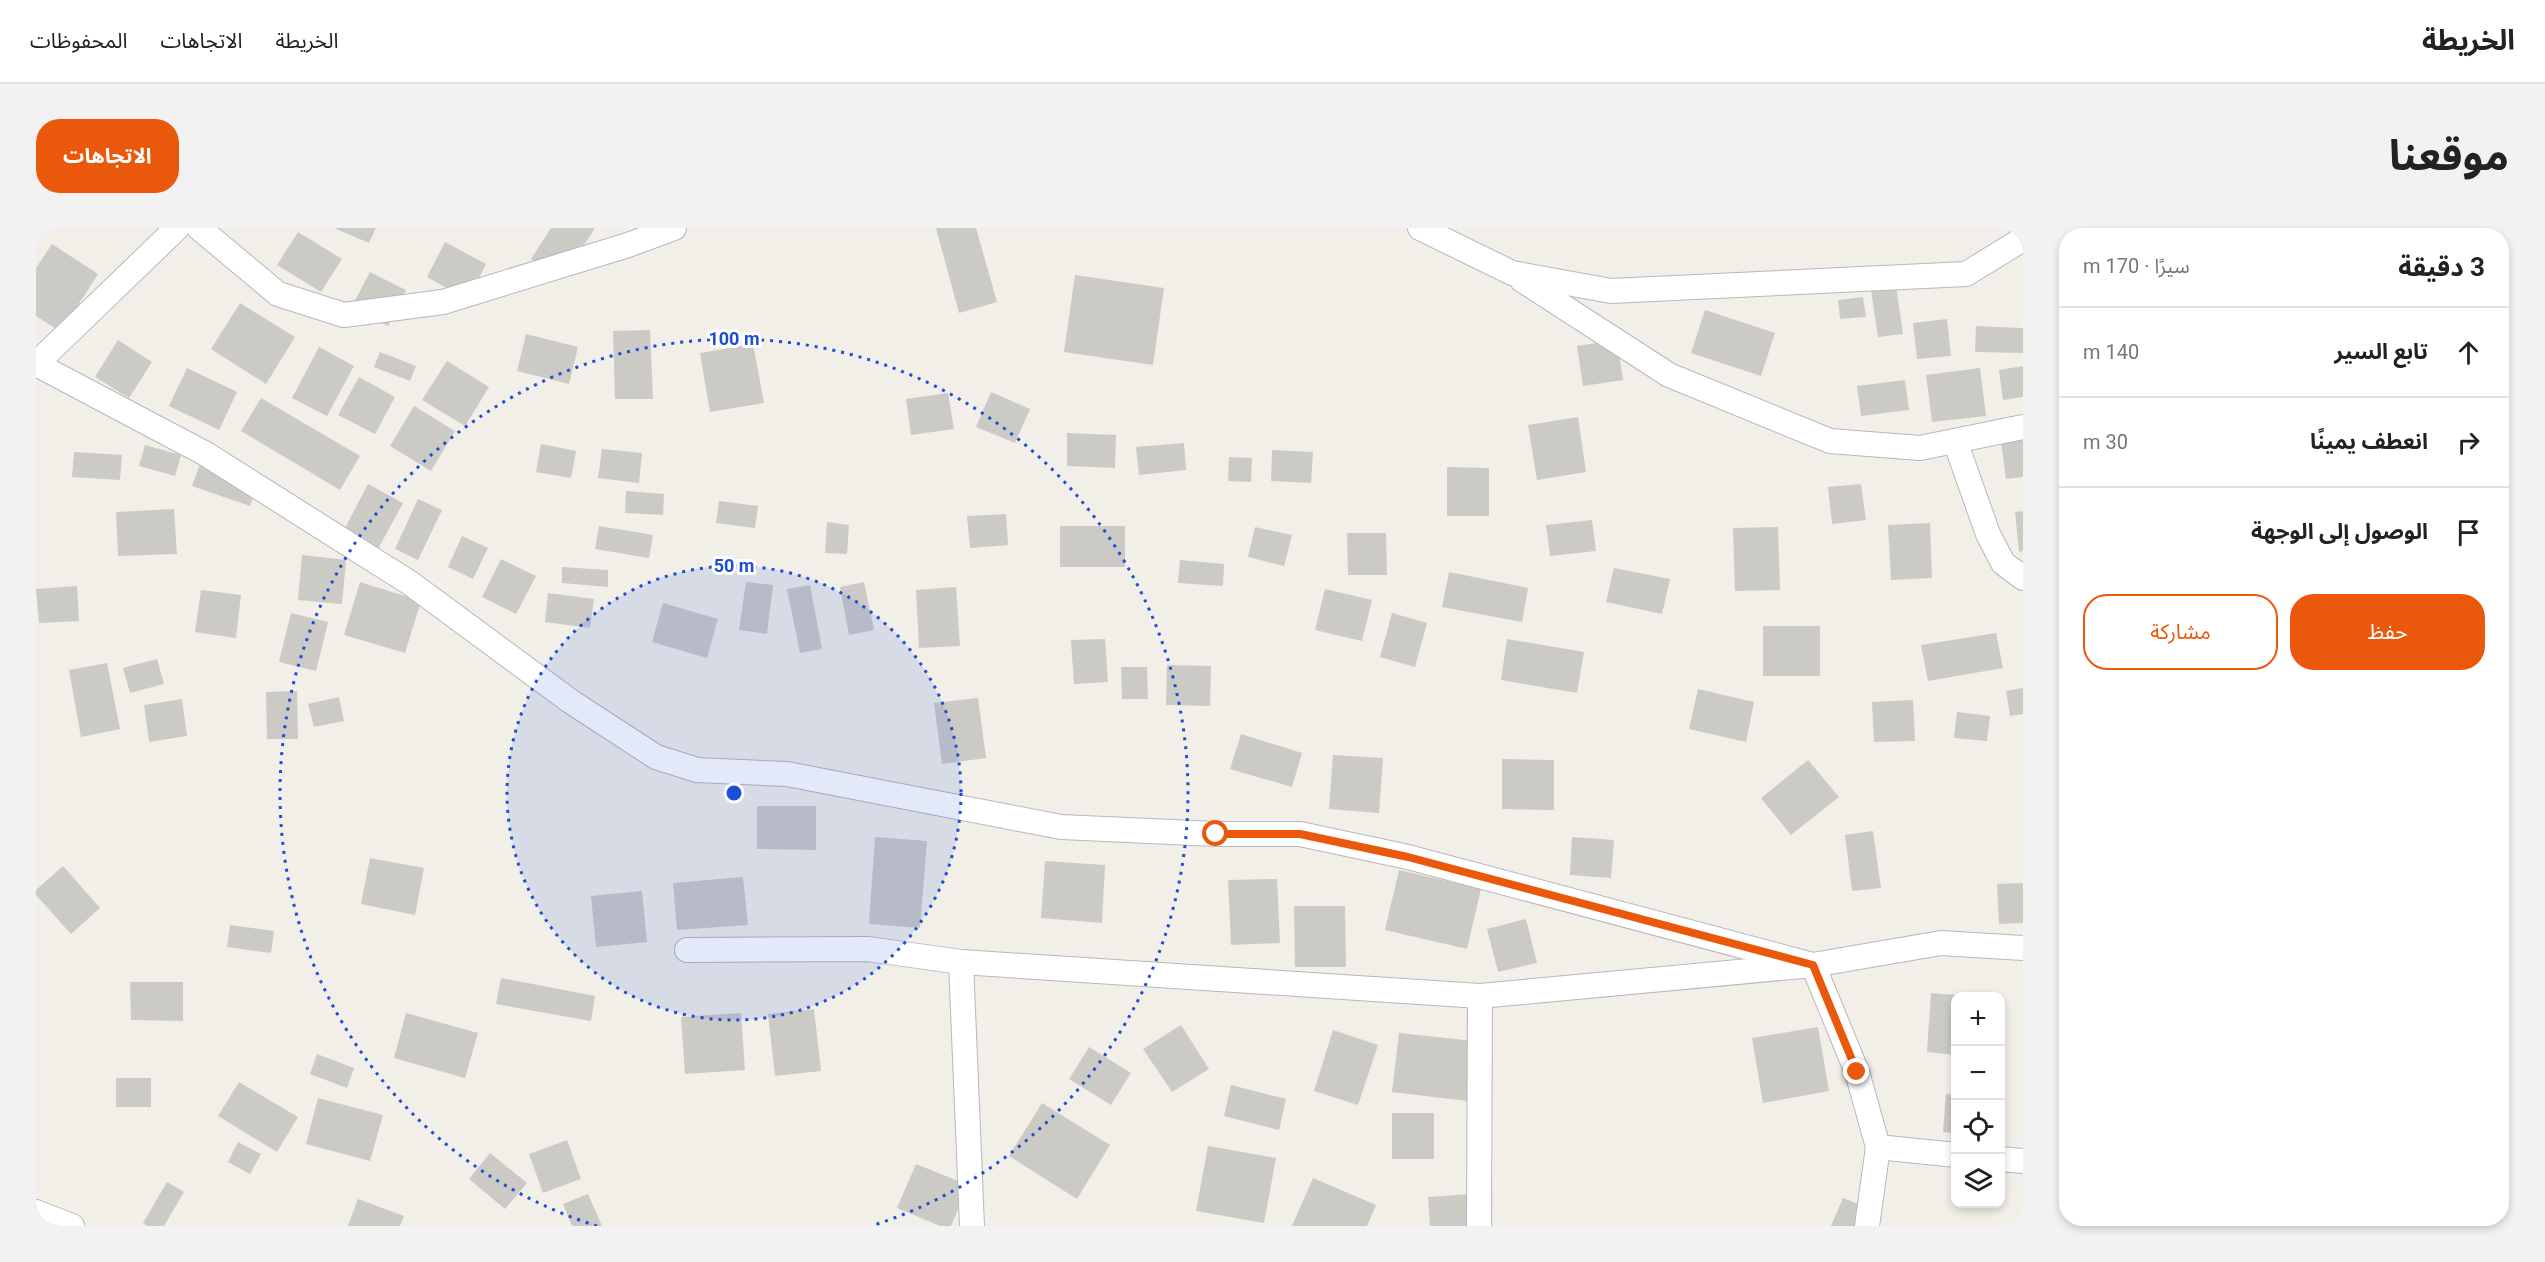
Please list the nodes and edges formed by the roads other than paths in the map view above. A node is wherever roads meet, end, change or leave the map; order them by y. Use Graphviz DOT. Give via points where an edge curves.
graph roads {
  1 [pos="177,228"];
  2 [pos="199,228"];
  3 [pos="674,228"];
  4 [pos="1420,228"];
  5 [pos="2023,239"];
  6 [pos="1512,273"];
  7 [pos="36,364"];
  8 [pos="2023,427"];
  9 [pos="1955,441"];
  10 [pos="2023,578"];
  11 [pos="2023,948"];
  12 [pos="687,950"];
  13 [pos="960,962"];
  14 [pos="1813,965"];
  15 [pos="1480,996"];
  16 [pos="1878,1148"];
  17 [pos="1951,1155"];
  18 [pos="2005,1159"];
  19 [pos="2023,1161"];
  20 [pos="36,1212"];
  21 [pos="72,1226"];
  22 [pos="972,1226"];
  23 [pos="1479,1226"];
  24 [pos="1867,1226"];
  1 -- 7 [label="street"];
  2 -- 3 [label="street" via="278,294 344,315 443,302"];
  4 -- 6 [label="street"];
  5 -- 6 [label="street" via="1966,273 1611,291"];
  6 -- 9 [label="street" via="1669,375 1830,441 1920,448"];
  7 -- 14 [label="street" via="206,454 391,570 570,702 656,757 697,770 787,774 1061,827 1300,834 1408,857"];
  8 -- 9 [label="street"];
  9 -- 10 [label="street" via="1988,534 2003,563"];
  11 -- 14 [label="street" via="1941,943"];
  12 -- 13 [label="street" via="868,949"];
  13 -- 15 [label="street"];
  13 -- 22 [label="street"];
  14 -- 15 [label="street"];
  14 -- 16 [label="street" via="1857,1072"];
  15 -- 23 [label="street"];
  16 -- 17 [label="street"];
  16 -- 24 [label="street"];
  18 -- 19 [label="street"];
  20 -- 21 [label="street"];
}
